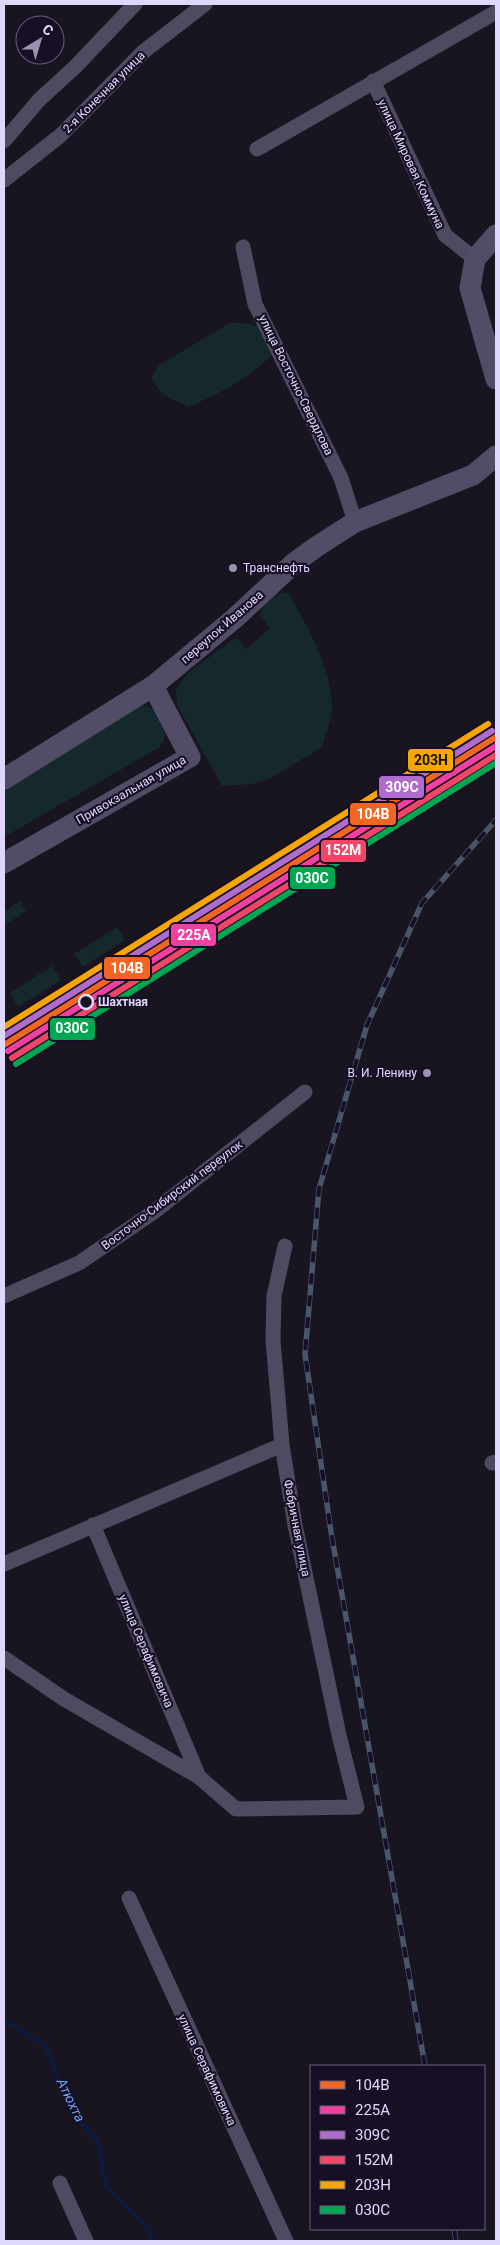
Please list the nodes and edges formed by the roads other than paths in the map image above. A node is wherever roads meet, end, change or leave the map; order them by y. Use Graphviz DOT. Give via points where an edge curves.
graph roads {
  1 [pos="135,4"];
  2 [pos="205,4"];
  3 [pos="496,12"];
  4 [pos="372,81"];
  5 [pos="4,141"];
  6 [pos="257,148"];
  7 [pos="4,180"];
  8 [pos="496,235"];
  9 [pos="243,247"];
  10 [pos="475,259"];
  11 [pos="496,380"];
  12 [pos="496,456"];
  13 [pos="356,522"];
  14 [pos="153,686"];
  15 [pos="4,779"];
  16 [pos="4,863"];
  17 [pos="305,1092"];
  18 [pos="285,1246"];
  19 [pos="4,1296"];
  20 [pos="282,1444"];
  21 [pos="93,1525"];
  22 [pos="4,1564"];
  23 [pos="4,1658"];
  24 [pos="199,1776"];
  25 [pos="129,1898"];
  26 [pos="60,2183"];
  27 [pos="86,2241"];
  28 [pos="286,2241"];
  1 -- 5 [label="street" via="39,100"];
  2 -- 7 [label="street, 2-я Конечная улица" via="143,52 61,135"];
  3 -- 4 [label="street"];
  4 -- 6 [label="street"];
  4 -- 10 [label="street, улица Мировая Коммуна" via="445,235"];
  8 -- 10 [label="main road"];
  9 -- 13 [label="street, улица Восточно-Свердлова" via="255,304 341,478"];
  10 -- 11 [label="main road" via="470,288"];
  12 -- 13 [label="main road, переулок Иванова" via="473,475"];
  13 -- 14 [label="main road, переулок Иванова" via="294,563 235,618"];
  14 -- 15 [label="main road, переулок Иванова"];
  14 -- 16 [label="main road, Привокзальная улица" via="190,757"];
  17 -- 19 [label="street, Восточно-Сибирский переулок" via="155,1211 79,1263"];
  18 -- 20 [label="street, Фабричная улица" via="274,1296 273,1332"];
  20 -- 21 [label="street"];
  20 -- 24 [label="street, Фабричная улица" via="295,1525 356,1807 236,1809"];
  21 -- 22 [label="street"];
  21 -- 24 [label="street, улица Серафимовича"];
  23 -- 24 [label="street" via="64,1699"];
  25 -- 28 [label="street, улица Серафимовича"];
  26 -- 27 [label="street"];
}
